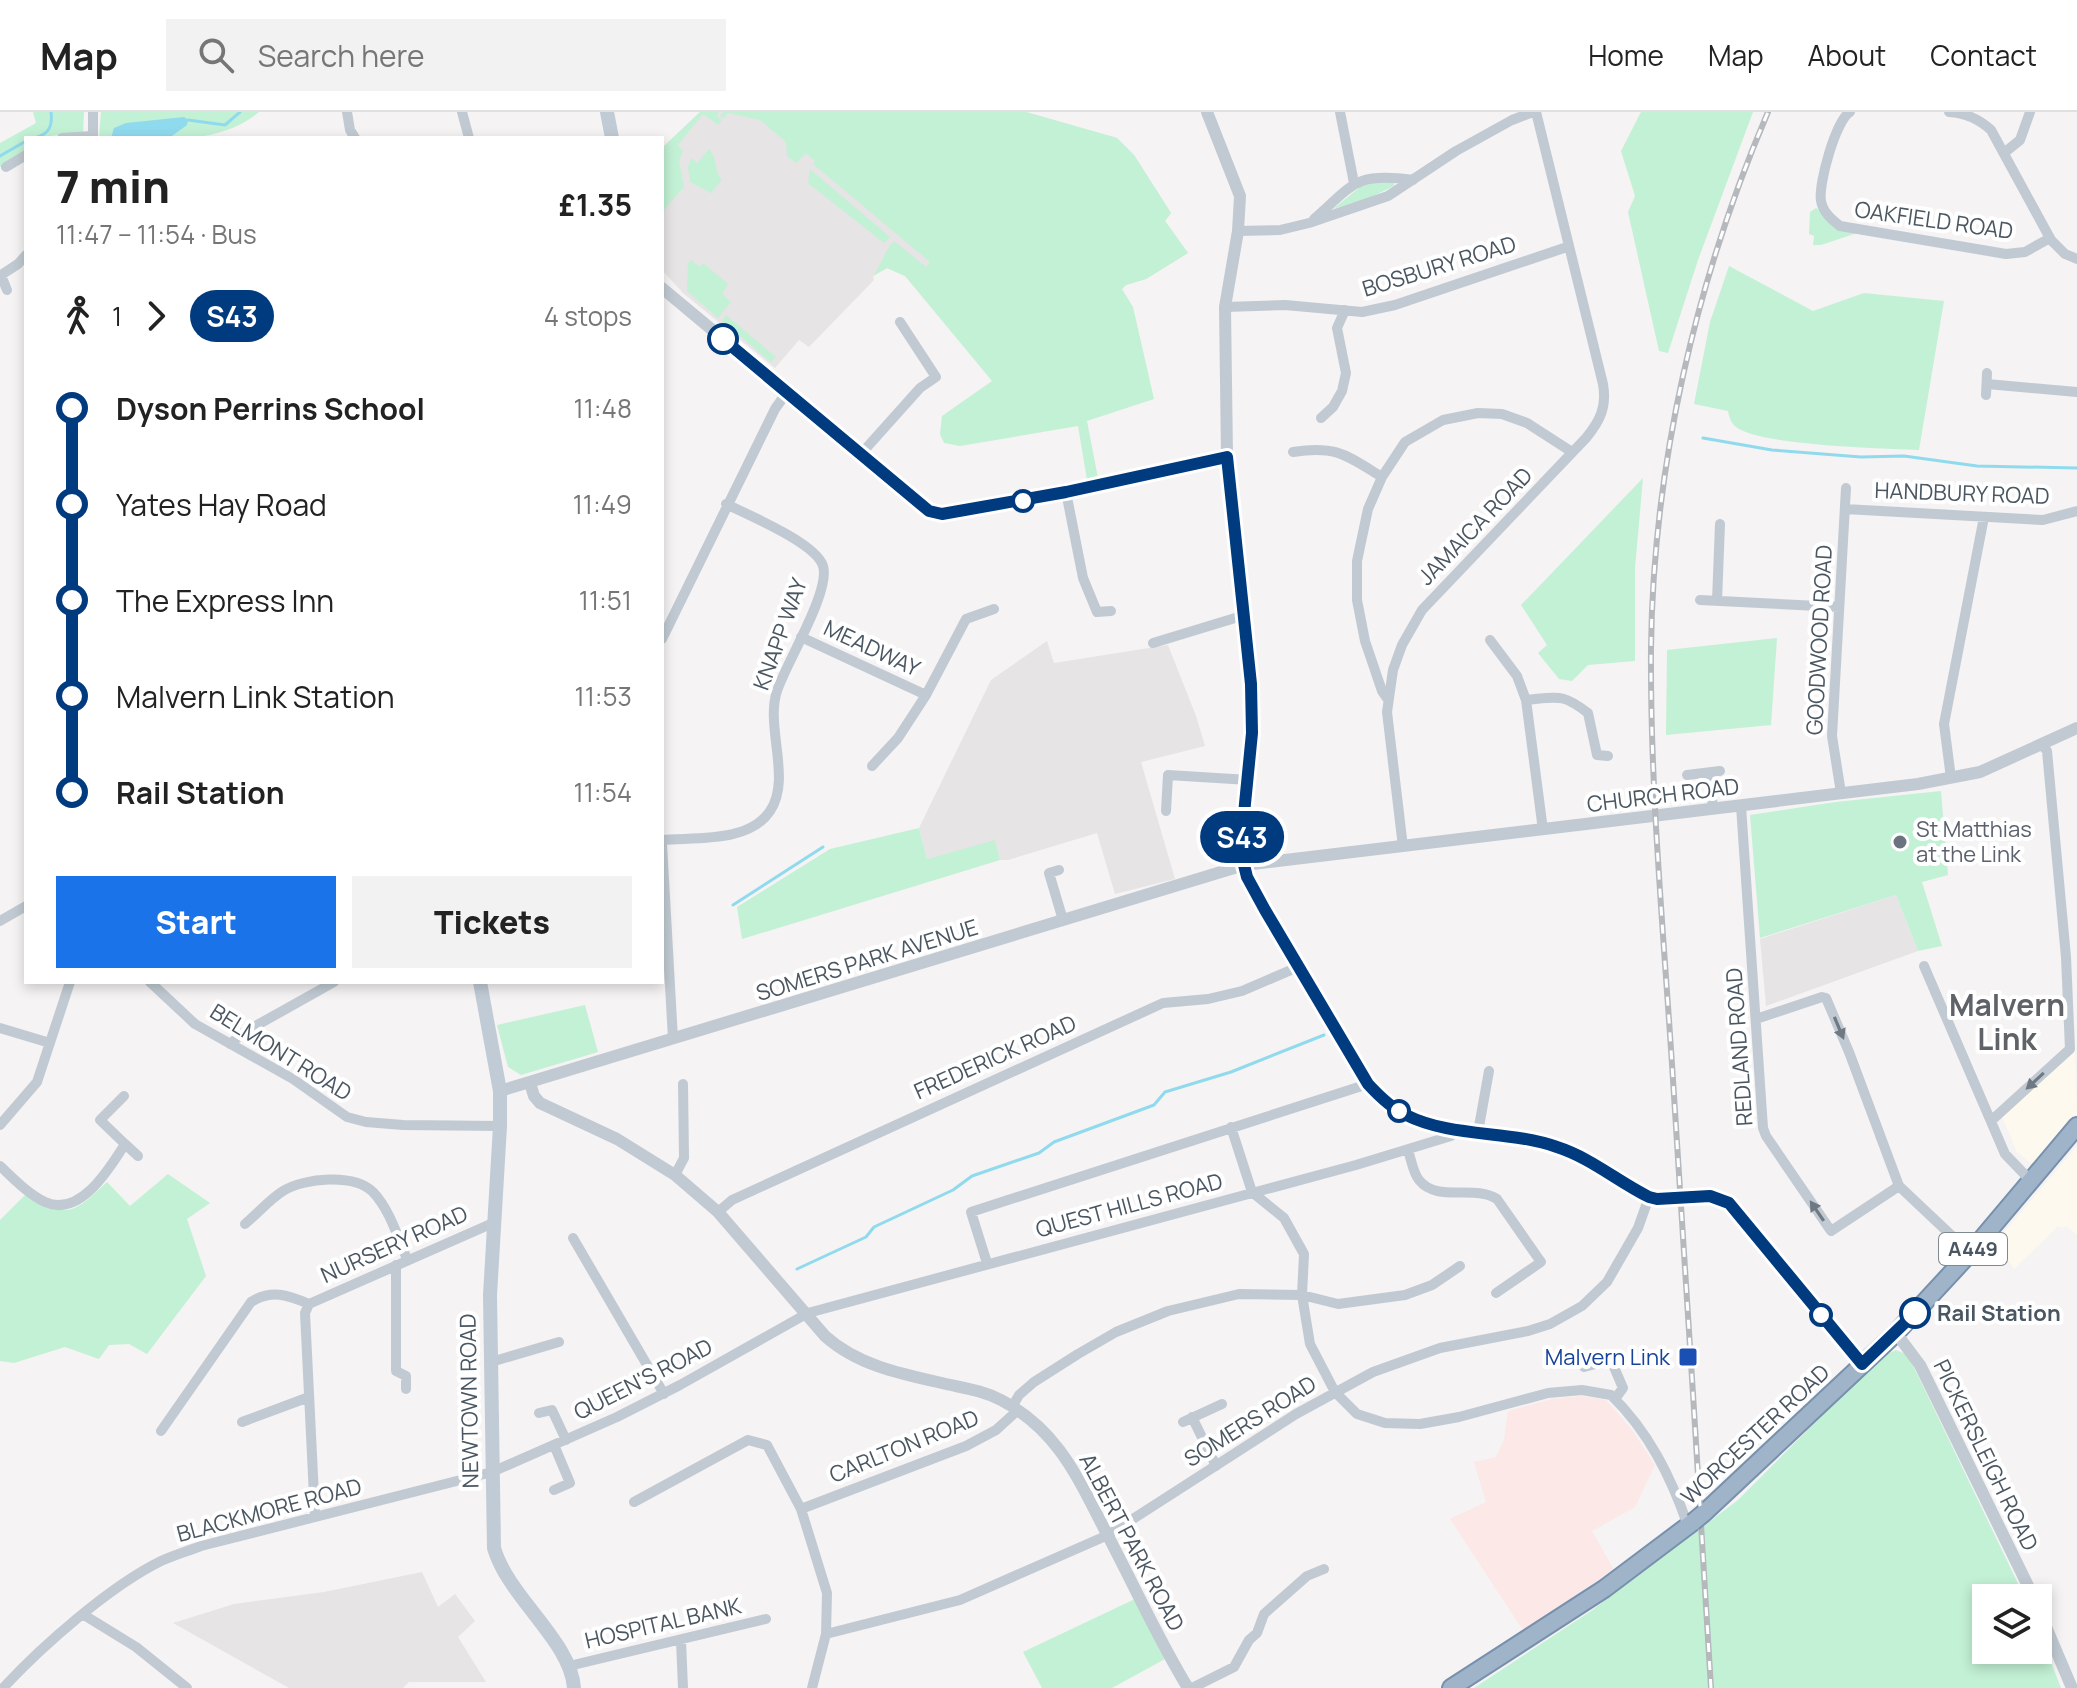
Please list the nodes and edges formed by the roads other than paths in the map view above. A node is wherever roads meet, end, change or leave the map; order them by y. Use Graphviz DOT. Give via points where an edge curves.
graph roads {
  1 [pos="93,112"];
  2 [pos="347,112"];
  3 [pos="462,112"];
  4 [pos="607,112"];
  5 [pos="1207,112"];
  6 [pos="1340,112"];
  7 [pos="1534,112"];
  8 [pos="1850,112"];
  9 [pos="1949,112"];
  10 [pos="2030,112"];
  11 [pos="1510,116"];
  12 [pos="92,136"];
  13 [pos="354,136"];
  14 [pos="468,136"];
  15 [pos="612,136"];
  16 [pos="2004,153"];
  17 [pos="24,156"];
  18 [pos="6,167"];
  19 [pos="1413,180"];
  20 [pos="1354,183"];
  21 [pos="1309,223"];
  22 [pos="1238,231"];
  23 [pos="2050,238"];
  24 [pos="1567,247"];
  25 [pos="24,257"];
  26 [pos="2077,259"];
  27 [pos="0,274"];
  28 [pos="7,290"];
  29 [pos="664,290"];
  30 [pos="1225,307"];
  31 [pos="1345,310"];
  32 [pos="891,338"];
  33 [pos="1987,384"];
  34 [pos="787,392"];
  35 [pos="2077,392"];
  36 [pos="1321,418"];
  37 [pos="1293,452"];
  38 [pos="1572,452"];
  39 [pos="860,455"];
  40 [pos="1227,457"];
  41 [pos="1382,477"];
  42 [pos="1846,488"];
  43 [pos="1066,492"];
  44 [pos="726,504"];
  45 [pos="1845,509"];
  46 [pos="2077,511"];
  47 [pos="1984,517"];
  48 [pos="1719,524"];
  49 [pos="1700,600"];
  50 [pos="1717,601"];
  51 [pos="1839,607"];
  52 [pos="994,609"];
  53 [pos="1111,611"];
  54 [pos="1245,615"];
  55 [pos="664,635"];
  56 [pos="801,637"];
  57 [pos="1490,640"];
  58 [pos="1153,643"];
  59 [pos="926,695"];
  60 [pos="1387,698"];
  61 [pos="1526,700"];
  62 [pos="2077,728"];
  63 [pos="2041,744"];
  64 [pos="1608,756"];
  65 [pos="872,766"];
  66 [pos="1687,775"];
  67 [pos="1951,778"];
  68 [pos="1249,780"];
  69 [pos="1841,793"];
  70 [pos="1741,806"];
  71 [pos="1713,808"];
  72 [pos="1166,811"];
  73 [pos="1543,830"];
  74 [pos="664,842"];
  75 [pos="1403,847"];
  76 [pos="1244,865"];
  77 [pos="1059,870"];
  78 [pos="664,896"];
  79 [pos="24,907"];
  80 [pos="1063,920"];
  81 [pos="0,921"];
  82 [pos="666,949"];
  83 [pos="2064,964"];
  84 [pos="2077,965"];
  85 [pos="1924,966"];
  86 [pos="1298,967"];
  87 [pos="69,984"];
  88 [pos="152,984"];
  89 [pos="330,984"];
  90 [pos="480,984"];
  91 [pos="1756,1019"];
  92 [pos="0,1028"];
  93 [pos="673,1039"];
  94 [pos="50,1043"];
  95 [pos="230,1044"];
  96 [pos="1489,1071"];
  97 [pos="530,1083"];
  98 [pos="683,1084"];
  99 [pos="1368,1084"];
  100 [pos="500,1091"];
  101 [pos="124,1096"];
  102 [pos="1992,1120"];
  103 [pos="0,1125"];
  104 [pos="500,1126"];
  105 [pos="2077,1126"];
  106 [pos="1231,1127"];
  107 [pos="1457,1129"];
  108 [pos="1478,1132"];
  109 [pos="125,1144"];
  110 [pos="1408,1150"];
  111 [pos="138,1156"];
  112 [pos="0,1166"];
  113 [pos="675,1175"];
  114 [pos="2030,1180"];
  115 [pos="1899,1186"];
  116 [pos="1252,1192"];
  117 [pos="1656,1198"];
  118 [pos="718,1212"];
  119 [pos="493,1223"];
  120 [pos="245,1224"];
  121 [pos="573,1238"];
  122 [pos="1970,1253"];
  123 [pos="407,1259"];
  124 [pos="987,1263"];
  125 [pos="396,1265"];
  126 [pos="1460,1266"];
  127 [pos="1496,1293"];
  128 [pos="1302,1295"];
  129 [pos="309,1304"];
  130 [pos="808,1313"];
  131 [pos="1896,1333"];
  132 [pos="559,1342"];
  133 [pos="491,1362"];
  134 [pos="1862,1364"];
  135 [pos="1584,1367"];
  136 [pos="406,1389"];
  137 [pos="1335,1392"];
  138 [pos="664,1394"];
  139 [pos="309,1397"];
  140 [pos="1615,1399"];
  141 [pos="1222,1404"];
  142 [pos="1014,1409"];
  143 [pos="539,1413"];
  144 [pos="242,1422"];
  145 [pos="161,1431"];
  146 [pos="566,1440"];
  147 [pos="554,1445"];
  148 [pos="1216,1466"];
  149 [pos="492,1472"];
  150 [pos="554,1490"];
  151 [pos="640,1502"];
  152 [pos="801,1509"];
  153 [pos="315,1516"];
  154 [pos="1695,1520"];
  155 [pos="1108,1535"];
  156 [pos="1324,1569"];
  157 [pos="2027,1584"];
  158 [pos="84,1615"];
  159 [pos="766,1619"];
  160 [pos="826,1634"];
  161 [pos="681,1641"];
  162 [pos="2052,1641"];
  163 [pos="569,1666"];
  164 [pos="1468,1682"];
  165 [pos="3,1688"];
  166 [pos="187,1688"];
  167 [pos="574,1688"];
  168 [pos="683,1688"];
  169 [pos="812,1688"];
  170 [pos="1190,1688"];
  171 [pos="1451,1688"];
  172 [pos="2072,1688"];
  1 -- 12 [label="street"];
  2 -- 13 [label="street"];
  3 -- 14 [label="street"];
  4 -- 15 [label="main road"];
  5 -- 22 [label="street" via="1240,196"];
  6 -- 20 [label="street"];
  7 -- 11 [label="street"];
  7 -- 24 [label="street, JAMAICA ROAD"];
  8 -- 23 [label="street, OAKFIELD ROAD" via="1836,132 1820,196 1828,216 1840,226 2006,254 2025,252"];
  9 -- 16 [label="street, OAKFIELD ROAD" via="1981,121"];
  10 -- 16 [label="street" via="2020,140"];
  11 -- 19 [label="street"];
  16 -- 23 [label="street, OAKFIELD ROAD"];
  17 -- 18 [label="street"];
  19 -- 20 [label="street" via="1375,176"];
  19 -- 21 [label="street" via="1388,196"];
  20 -- 21 [label="street"];
  21 -- 22 [label="street"];
  22 -- 30 [label="street"];
  23 -- 26 [label="street, OAKFIELD ROAD"];
  24 -- 31 [label="street, BOSBURY ROAD" via="1395,305"];
  24 -- 38 [label="street, JAMAICA ROAD" via="1605,394 1602,415"];
  25 -- 27 [label="street"];
  27 -- 28 [label="street"];
  29 -- 34 [label="street"];
  30 -- 31 [label="street, BOSBURY ROAD"];
  30 -- 40 [label="street"];
  31 -- 36 [label="street" via="1337,328 1346,373 1342,391"];
  32 -- 39 [label="street" via="902,327 939,380 920,388"];
  33 -- 35 [label="street"];
  34 -- 39 [label="street"];
  34 -- 44 [label="street"];
  37 -- 41 [label="street" via="1340,452"];
  38 -- 41 [label="street" via="1527,423 1478,413 1443,420 1405,442"];
  38 -- 60 [label="street, JAMAICA ROAD" via="1422,610 1402,645"];
  39 -- 43 [label="street" via="929,511 942,514"];
  40 -- 43 [label="street"];
  40 -- 54 [label="street"];
  41 -- 60 [label="street" via="1363,527 1356,581 1365,641"];
  42 -- 45 [label="street, GOODWOOD ROAD"];
  43 -- 53 [label="street" via="1092,616"];
  44 -- 55 [label="street"];
  44 -- 56 [label="street, KNAPP WAY" via="806,546 824,567 822,586"];
  45 -- 47 [label="street, HANDBURY ROAD"];
  45 -- 51 [label="street, GOODWOOD ROAD"];
  46 -- 47 [label="street, HANDBURY ROAD" via="2043,520"];
  47 -- 67 [label="street" via="1944,724"];
  48 -- 50 [label="street"];
  49 -- 50 [label="street"];
  50 -- 51 [label="street"];
  51 -- 69 [label="street, GOODWOOD ROAD" via="1832,736"];
  52 -- 59 [label="street, MEADWAY" via="966,619"];
  54 -- 58 [label="street"];
  54 -- 68 [label="street" via="1251,696"];
  56 -- 59 [label="street, MEADWAY"];
  56 -- 74 [label="street, KNAPP WAY" via="776,693 778,791 771,810 757,825 739,833"];
  57 -- 61 [label="street" via="1517,676"];
  59 -- 65 [label="street, MEADWAY"];
  60 -- 75 [label="street, JAMAICA ROAD"];
  61 -- 64 [label="street" via="1564,696 1572,701 1588,713 1597,755"];
  61 -- 73 [label="street"];
  62 -- 63 [label="street, CHURCH ROAD"];
  63 -- 67 [label="street, CHURCH ROAD" via="1980,772"];
  63 -- 83 [label="street" via="2047,751"];
  66 -- 71 [label="street" via="1715,772"];
  67 -- 69 [label="street, CHURCH ROAD"];
  68 -- 72 [label="street" via="1168,775"];
  68 -- 76 [label="street" via="1241,844"];
  69 -- 70 [label="street, CHURCH ROAD"];
  70 -- 71 [label="street, CHURCH ROAD"];
  70 -- 91 [label="street, REDLAND ROAD"];
  71 -- 73 [label="street, CHURCH ROAD"];
  73 -- 75 [label="street, CHURCH ROAD"];
  75 -- 76 [label="street, CHURCH ROAD"];
  76 -- 80 [label="street, SOMERS PARK AVENUE"];
  76 -- 86 [label="street"];
  77 -- 80 [label="street" via="1049,873"];
  78 -- 82 [label="street"];
  79 -- 81 [label="street"];
  80 -- 93 [label="street, SOMERS PARK AVENUE"];
  82 -- 93 [label="street"];
  83 -- 84 [label="street"];
  83 -- 102 [label="street, one-way" via="2070,1049"];
  85 -- 102 [label="street"];
  86 -- 99 [label="street"];
  86 -- 118 [label="street, FREDERICK ROAD" via="1242,991 1163,1003 732,1200"];
  87 -- 94 [label="street"];
  88 -- 95 [label="street, BELMONT ROAD" via="195,1024"];
  89 -- 95 [label="street"];
  90 -- 100 [label="main road, NEWTOWN ROAD"];
  91 -- 115 [label="street, one-way" via="1826,998"];
  115 -- 91 [label="street, REDLAND ROAD, one-way" via="1835,1230 1828,1229 1764,1133"];
  92 -- 94 [label="street"];
  93 -- 97 [label="street, SOMERS PARK AVENUE"];
  94 -- 103 [label="street" via="37,1082"];
  95 -- 104 [label="street, BELMONT ROAD" via="347,1117 403,1125"];
  96 -- 108 [label="street"];
  97 -- 100 [label="street, SOMERS PARK AVENUE"];
  97 -- 113 [label="street, ALBERT PARK ROAD" via="540,1103 617,1139"];
  98 -- 113 [label="street" via="678,1103 684,1158"];
  99 -- 106 [label="street"];
  99 -- 107 [label="street" via="1407,1116"];
  100 -- 104 [label="main road, NEWTOWN ROAD"];
  101 -- 109 [label="street" via="100,1120"];
  102 -- 114 [label="street" via="2005,1154"];
  104 -- 119 [label="main road, NEWTOWN ROAD"];
  105 -- 114 [label="highway, WORCESTER ROAD / A449"];
  106 -- 116 [label="street"];
  106 -- 124 [label="street" via="971,1212"];
  107 -- 108 [label="street"];
  107 -- 110 [label="street, QUEST HILLS ROAD" via="1451,1136"];
  108 -- 117 [label="street" via="1537,1141 1584,1157"];
  109 -- 111 [label="street"];
  109 -- 112 [label="street" via="82,1199 63,1205 46,1203"];
  110 -- 116 [label="street, QUEST HILLS ROAD"];
  110 -- 127 [label="street" via="1418,1179 1430,1190 1488,1193 1497,1199 1541,1262"];
  113 -- 118 [label="street, ALBERT PARK ROAD"];
  114 -- 122 [label="highway, WORCESTER ROAD / A449"];
  115 -- 122 [label="street"];
  116 -- 124 [label="street, QUEST HILLS ROAD"];
  116 -- 128 [label="street" via="1284,1218 1304,1254"];
  117 -- 134 [label="street, bridge" via="1710,1196 1729,1203"];
  117 -- 137 [label="street, SOMERS ROAD" via="1607,1282 1582,1306 1528,1331 1427,1353"];
  118 -- 130 [label="street, ALBERT PARK ROAD"];
  119 -- 123 [label="street, NURSERY ROAD"];
  119 -- 133 [label="main road, NEWTOWN ROAD"];
  120 -- 123 [label="street" via="281,1192 305,1181 333,1179 371,1190"];
  121 -- 138 [label="street"];
  122 -- 131 [label="highway, WORCESTER ROAD / A449"];
  123 -- 125 [label="street, NURSERY ROAD"];
  124 -- 130 [label="street, QUEST HILLS ROAD"];
  125 -- 129 [label="street, NURSERY ROAD"];
  125 -- 136 [label="street" via="396,1371 406,1376"];
  126 -- 128 [label="street, CARLTON ROAD" via="1405,1295 1338,1304"];
  128 -- 137 [label="street" via="1310,1344"];
  128 -- 142 [label="street, CARLTON ROAD" via="1239,1294 1168,1311 1078,1354 1034,1382 1019,1395"];
  129 -- 139 [label="street, NURSERY ROAD"];
  129 -- 145 [label="street" via="275,1294 251,1302"];
  130 -- 138 [label="street, QUEEN'S ROAD"];
  130 -- 142 [label="street, ALBERT PARK ROAD" via="840,1350 907,1375 973,1388"];
  131 -- 134 [label="highway, WORCESTER ROAD / A449"];
  131 -- 157 [label="street, PICKERSLEIGH ROAD" via="1920,1365"];
  132 -- 133 [label="street"];
  133 -- 149 [label="main road, NEWTOWN ROAD"];
  134 -- 154 [label="highway, WORCESTER ROAD / A449"];
  135 -- 140 [label="street" via="1611,1360 1623,1388"];
  137 -- 140 [label="street" via="1357,1414 1385,1423 1420,1424 1548,1393 1582,1390"];
  137 -- 148 [label="street, SOMERS ROAD"];
  138 -- 146 [label="street, QUEEN'S ROAD"];
  139 -- 144 [label="street"];
  139 -- 153 [label="street, NURSERY ROAD"];
  140 -- 154 [label="street" via="1653,1447"];
  141 -- 148 [label="street" via="1188,1420"];
  142 -- 152 [label="street, CARLTON ROAD" via="996,1430 966,1446"];
  142 -- 155 [label="street, ALBERT PARK ROAD" via="1062,1452"];
  143 -- 146 [label="street" via="557,1408"];
  146 -- 147 [label="street, QUEEN'S ROAD"];
  147 -- 149 [label="street, QUEEN'S ROAD"];
  147 -- 150 [label="street" via="570,1483"];
  148 -- 155 [label="street, SOMERS ROAD"];
  149 -- 153 [label="street, BLACKMORE ROAD"];
  149 -- 163 [label="main road, NEWTOWN ROAD" via="498,1563"];
  151 -- 152 [label="street" via="748,1440 767,1445"];
  152 -- 160 [label="street" via="827,1593"];
  153 -- 158 [label="street, BLACKMORE ROAD" via="161,1561"];
  154 -- 164 [label="highway, WORCESTER ROAD / A449"];
  155 -- 160 [label="street, SOMERS ROAD" via="960,1600"];
  155 -- 170 [label="street, ALBERT PARK ROAD"];
  156 -- 170 [label="street" via="1307,1576 1264,1614 1234,1667"];
  158 -- 165 [label="street, BLACKMORE ROAD"];
  158 -- 166 [label="street"];
  159 -- 161 [label="street, HOSPITAL BANK"];
  160 -- 169 [label="street"];
  161 -- 163 [label="street, HOSPITAL BANK"];
  161 -- 168 [label="street"];
  162 -- 172 [label="street"];
  163 -- 167 [label="main road, NEWTOWN ROAD"];
  164 -- 171 [label="highway, WORCESTER ROAD / A449"];
}
